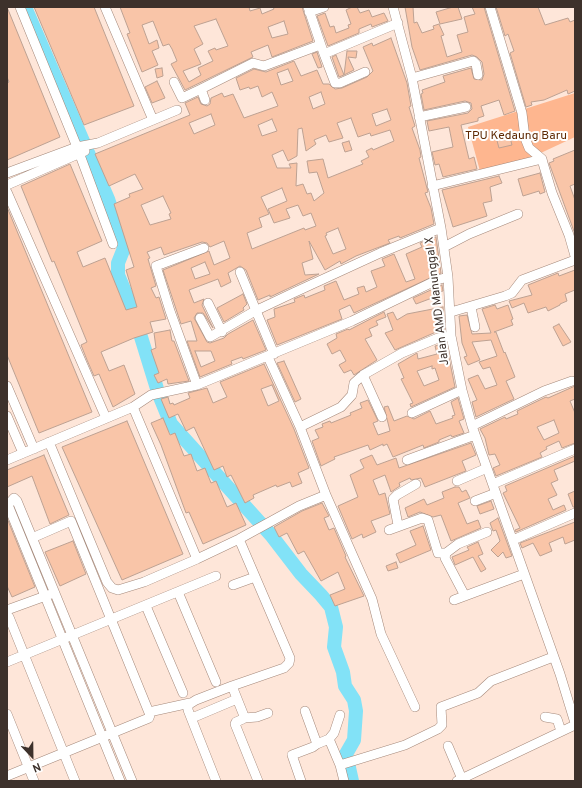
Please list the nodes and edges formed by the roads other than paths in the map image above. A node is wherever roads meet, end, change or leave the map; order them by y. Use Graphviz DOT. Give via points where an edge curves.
graph roads {
  1 [pos="20,7"];
  2 [pos="106,7"];
  3 [pos="324,7"];
  4 [pos="393,7"];
  5 [pos="490,7"];
  6 [pos="308,9"];
  7 [pos="398,23"];
  8 [pos="322,49"];
  9 [pos="365,72"];
  10 [pos="478,75"];
  11 [pos="412,78"];
  12 [pos="174,82"];
  13 [pos="201,89"];
  14 [pos="205,100"];
  15 [pos="466,107"];
  16 [pos="177,110"];
  17 [pos="419,117"];
  18 [pos="153,120"];
  19 [pos="78,151"];
  20 [pos="542,159"];
  21 [pos="7,173"];
  22 [pos="7,185"];
  23 [pos="432,186"];
  24 [pos="7,192"];
  25 [pos="518,214"];
  26 [pos="441,228"];
  27 [pos="112,244"];
  28 [pos="444,246"];
  29 [pos="204,248"];
  30 [pos="575,256"];
  31 [pos="575,260"];
  32 [pos="240,272"];
  33 [pos="448,277"];
  34 [pos="208,303"];
  35 [pos="471,307"];
  36 [pos="255,311"];
  37 [pos="451,312"];
  38 [pos="200,318"];
  39 [pos="475,327"];
  40 [pos="222,332"];
  41 [pos="452,336"];
  42 [pos="271,355"];
  43 [pos="362,376"];
  44 [pos="572,381"];
  45 [pos="198,385"];
  46 [pos="7,386"];
  47 [pos="462,390"];
  48 [pos="133,407"];
  49 [pos="412,413"];
  50 [pos="7,416"];
  51 [pos="382,417"];
  52 [pos="106,418"];
  53 [pos="300,427"];
  54 [pos="474,431"];
  55 [pos="49,442"];
  56 [pos="575,449"];
  57 [pos="34,450"];
  58 [pos="23,453"];
  59 [pos="7,460"];
  60 [pos="408,460"];
  61 [pos="487,468"];
  62 [pos="457,481"];
  63 [pos="416,484"];
  64 [pos="493,484"];
  65 [pos="496,494"];
  66 [pos="326,495"];
  67 [pos="475,501"];
  68 [pos="575,513"];
  69 [pos="398,525"];
  70 [pos="389,530"];
  71 [pos="487,532"];
  72 [pos="32,538"];
  73 [pos="239,539"];
  74 [pos="513,540"];
  75 [pos="446,553"];
  76 [pos="196,559"];
  77 [pos="524,574"];
  78 [pos="216,576"];
  79 [pos="255,577"];
  80 [pos="233,584"];
  81 [pos="178,592"];
  82 [pos="50,595"];
  83 [pos="465,596"];
  84 [pos="454,600"];
  85 [pos="146,606"];
  86 [pos="8,614"];
  87 [pos="112,620"];
  88 [pos="67,637"];
  89 [pos="23,655"];
  90 [pos="553,657"];
  91 [pos="7,662"];
  92 [pos="216,682"];
  93 [pos="232,686"];
  94 [pos="182,693"];
  95 [pos="237,699"];
  96 [pos="190,703"];
  97 [pos="415,707"];
  98 [pos="304,711"];
  99 [pos="150,712"];
  100 [pos="268,713"];
  101 [pos="7,714"];
  102 [pos="340,715"];
  103 [pos="544,717"];
  104 [pos="192,718"];
  105 [pos="244,718"];
  106 [pos="575,724"];
  107 [pos="561,731"];
  108 [pos="112,733"];
  109 [pos="102,736"];
  110 [pos="329,739"];
  111 [pos="317,744"];
  112 [pos="448,746"];
  113 [pos="63,752"];
  114 [pos="345,764"];
  115 [pos="29,767"];
  116 [pos="7,776"];
  117 [pos="459,780"];
  118 [pos="34,781"];
  119 [pos="75,781"];
  120 [pos="120,781"];
  121 [pos="132,781"];
  122 [pos="216,781"];
  123 [pos="258,781"];
  124 [pos="301,781"];
  125 [pos="344,781"];
  1 -- 19 [label="street"];
  2 -- 18 [label="street"];
  3 -- 6 [label="street"];
  4 -- 7 [label="street, Jalan AMD Manunggal X"];
  5 -- 20 [label="street" via="522,113 525,138 529,148"];
  6 -- 8 [label="street"];
  7 -- 8 [label="street"];
  7 -- 11 [label="street, Jalan AMD Manunggal X"];
  8 -- 9 [label="street" via="335,82 340,83"];
  8 -- 13 [label="street" via="264,66 253,63"];
  10 -- 11 [label="street" via="476,64 472,61"];
  11 -- 17 [label="street, Jalan AMD Manunggal X"];
  12 -- 13 [label="street" via="182,98"];
  13 -- 14 [label="street"];
  15 -- 17 [label="street"];
  16 -- 18 [label="street"];
  17 -- 23 [label="street, Jalan AMD Manunggal X"];
  18 -- 19 [label="street"];
  19 -- 21 [label="street"];
  19 -- 22 [label="street"];
  19 -- 27 [label="street"];
  20 -- 23 [label="street"];
  20 -- 30 [label="street"];
  23 -- 26 [label="street, Jalan AMD Manunggal X"];
  24 -- 52 [label="street"];
  25 -- 28 [label="street"];
  26 -- 28 [label="street, Jalan AMD Manunggal X"];
  26 -- 36 [label="street" via="380,253"];
  28 -- 33 [label="street, Jalan AMD Manunggal X"];
  29 -- 45 [label="street" via="156,266"];
  31 -- 35 [label="street" via="522,280 512,293"];
  32 -- 36 [label="street"];
  33 -- 37 [label="street, Jalan AMD Manunggal X"];
  33 -- 42 [label="street"];
  34 -- 40 [label="street"];
  35 -- 37 [label="street"];
  35 -- 39 [label="street"];
  36 -- 40 [label="street"];
  36 -- 42 [label="street"];
  37 -- 41 [label="street, Jalan AMD Manunggal X"];
  38 -- 40 [label="street" via="210,338"];
  41 -- 43 [label="street" via="438,338 402,353"];
  41 -- 47 [label="street, Jalan AMD Manunggal X"];
  42 -- 45 [label="street"];
  42 -- 53 [label="street"];
  43 -- 51 [label="street"];
  43 -- 53 [label="street" via="354,384 352,395 341,407"];
  44 -- 54 [label="street" via="544,391"];
  45 -- 48 [label="street" via="155,393"];
  46 -- 57 [label="street"];
  47 -- 49 [label="street"];
  47 -- 54 [label="street, Jalan AMD Manunggal X"];
  48 -- 52 [label="street"];
  48 -- 76 [label="street"];
  50 -- 58 [label="street"];
  52 -- 55 [label="street"];
  53 -- 66 [label="street"];
  54 -- 60 [label="street"];
  54 -- 61 [label="street, Jalan AMD Manunggal X"];
  55 -- 57 [label="street"];
  55 -- 76 [label="street" via="107,582 112,588 125,589"];
  56 -- 64 [label="street"];
  57 -- 58 [label="street"];
  58 -- 59 [label="street"];
  61 -- 62 [label="street"];
  61 -- 64 [label="street, Jalan AMD Manunggal X"];
  63 -- 69 [label="street" via="393,499"];
  64 -- 65 [label="street, Jalan AMD Manunggal X"];
  65 -- 67 [label="street"];
  65 -- 74 [label="street, Jalan AMD Manunggal X"];
  66 -- 73 [label="street" via="299,506"];
  66 -- 97 [label="street" via="372,599 381,634"];
  68 -- 74 [label="street"];
  69 -- 70 [label="street"];
  69 -- 75 [label="street" via="422,518 428,520 438,553"];
  71 -- 75 [label="street" via="458,544"];
  72 -- 82 [label="street"];
  72 -- 82 [label="street" via="18,501 14,498 8,505"];
  72 -- 87 [label="street" via="70,521"];
  73 -- 76 [label="street"];
  73 -- 79 [label="street"];
  74 -- 77 [label="street, Jalan AMD Manunggal X"];
  75 -- 83 [label="street" via="445,558"];
  77 -- 83 [label="street"];
  77 -- 90 [label="street, Jalan AMD Manunggal X"];
  78 -- 81 [label="street"];
  79 -- 80 [label="street"];
  79 -- 93 [label="street" via="290,658 289,664"];
  81 -- 85 [label="street"];
  81 -- 92 [label="street"];
  82 -- 86 [label="street"];
  82 -- 88 [label="street"];
  83 -- 84 [label="street"];
  85 -- 87 [label="street"];
  85 -- 94 [label="street"];
  86 -- 89 [label="street"];
  87 -- 88 [label="street"];
  87 -- 99 [label="street"];
  88 -- 89 [label="street"];
  88 -- 108 [label="street"];
  88 -- 109 [label="street"];
  89 -- 91 [label="street"];
  89 -- 113 [label="street"];
  90 -- 106 [label="street, Jalan AMD Manunggal X"];
  90 -- 114 [label="street" via="491,681 478,692 441,707 442,725 438,729 405,745"];
  93 -- 95 [label="street"];
  93 -- 96 [label="street"];
  95 -- 104 [label="street"];
  95 -- 105 [label="street"];
  96 -- 99 [label="street"];
  96 -- 104 [label="street" via="188,710"];
  98 -- 111 [label="street"];
  99 -- 108 [label="street" via="149,718"];
  100 -- 105 [label="street"];
  101 -- 115 [label="street"];
  102 -- 110 [label="street" via="334,733"];
  103 -- 107 [label="street" via="557,719"];
  104 -- 122 [label="street"];
  105 -- 123 [label="street" via="235,724"];
  106 -- 107 [label="street"];
  107 -- 117 [label="street"];
  108 -- 109 [label="street"];
  108 -- 121 [label="street"];
  109 -- 113 [label="street"];
  109 -- 120 [label="street"];
  110 -- 111 [label="street"];
  110 -- 114 [label="street"];
  111 -- 124 [label="street" via="292,756"];
  112 -- 117 [label="street"];
  113 -- 115 [label="street"];
  113 -- 119 [label="street"];
  114 -- 125 [label="street"];
  115 -- 116 [label="street"];
  115 -- 118 [label="street"];
}
